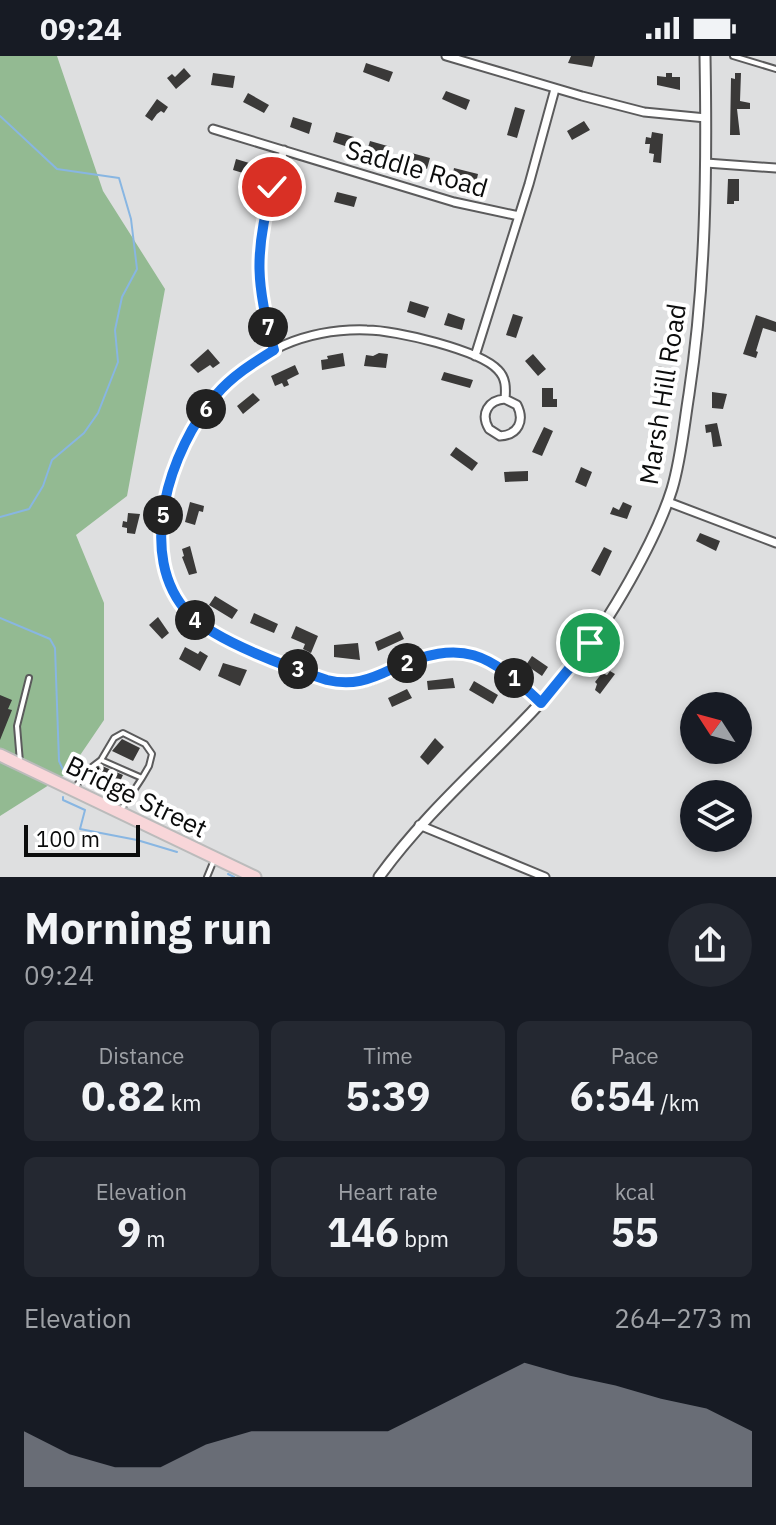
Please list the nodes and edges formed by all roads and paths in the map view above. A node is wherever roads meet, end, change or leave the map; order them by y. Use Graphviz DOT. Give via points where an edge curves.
graph roads {
  1 [pos="446,56"];
  2 [pos="705,56"];
  3 [pos="733,56"];
  4 [pos="776,69"];
  5 [pos="555,89"];
  6 [pos="706,118"];
  7 [pos="213,129"];
  8 [pos="284,150"];
  9 [pos="706,163"];
  10 [pos="776,168"];
  11 [pos="519,216"];
  12 [pos="274,350"];
  13 [pos="475,356"];
  14 [pos="505,399"];
  15 [pos="668,502"];
  16 [pos="776,543"];
  17 [pos="29,678"];
  18 [pos="541,703"];
  19 [pos="0,755"];
  20 [pos="101,760"];
  21 [pos="20,764"];
  22 [pos="142,778"];
  23 [pos="75,789"];
  24 [pos="119,812"];
  25 [pos="419,825"];
  26 [pos="215,858"];
  27 [pos="207,877"];
  28 [pos="255,877"];
  29 [pos="379,877"];
  30 [pos="545,877"];
  1 -- 5 [label="street"];
  2 -- 6 [label="street, Marsh Hill Road"];
  3 -- 4 [label="lane"];
  5 -- 6 [label="street" via="644,112"];
  5 -- 11 [label="street"];
  6 -- 9 [label="street, Marsh Hill Road"];
  7 -- 8 [label="street, Saddle Road"];
  8 -- 11 [label="street, Saddle Road" via="454,202"];
  8 -- 12 [label="street" via="267,206 259,259 261,303"];
  9 -- 10 [label="street"];
  9 -- 15 [label="street, Marsh Hill Road" via="698,337"];
  11 -- 13 [label="street"];
  12 -- 13 [label="street" via="319,334 367,330 405,335"];
  12 -- 18 [label="street" via="216,394 180,457 160,534 164,570 179,602 214,634 327,680 362,682 418,658 454,652 499,666"];
  13 -- 14 [label="street" via="500,372"];
  14 -- 14 [label="street" via="492,402 485,412 486,426 500,436 513,433 521,422 517,405"];
  15 -- 16 [label="street"];
  15 -- 18 [label="street, Marsh Hill Road" via="603,623"];
  17 -- 21 [label="lane" via="17,726"];
  18 -- 25 [label="street, Marsh Hill Road"];
  19 -- 21 [label="main road, Bridge Street"];
  20 -- 22 [label="lane"];
  20 -- 22 [label="lane" via="123,733 152,754"];
  20 -- 23 [label="lane"];
  21 -- 23 [label="main road, Bridge Street"];
  22 -- 24 [label="lane"];
  23 -- 24 [label="main road, Bridge Street"];
  24 -- 26 [label="main road, Bridge Street"];
  25 -- 29 [label="street, Marsh Hill Road"];
  25 -- 30 [label="street"];
  26 -- 27 [label="lane"];
  26 -- 28 [label="main road, Bridge Street"];
}
